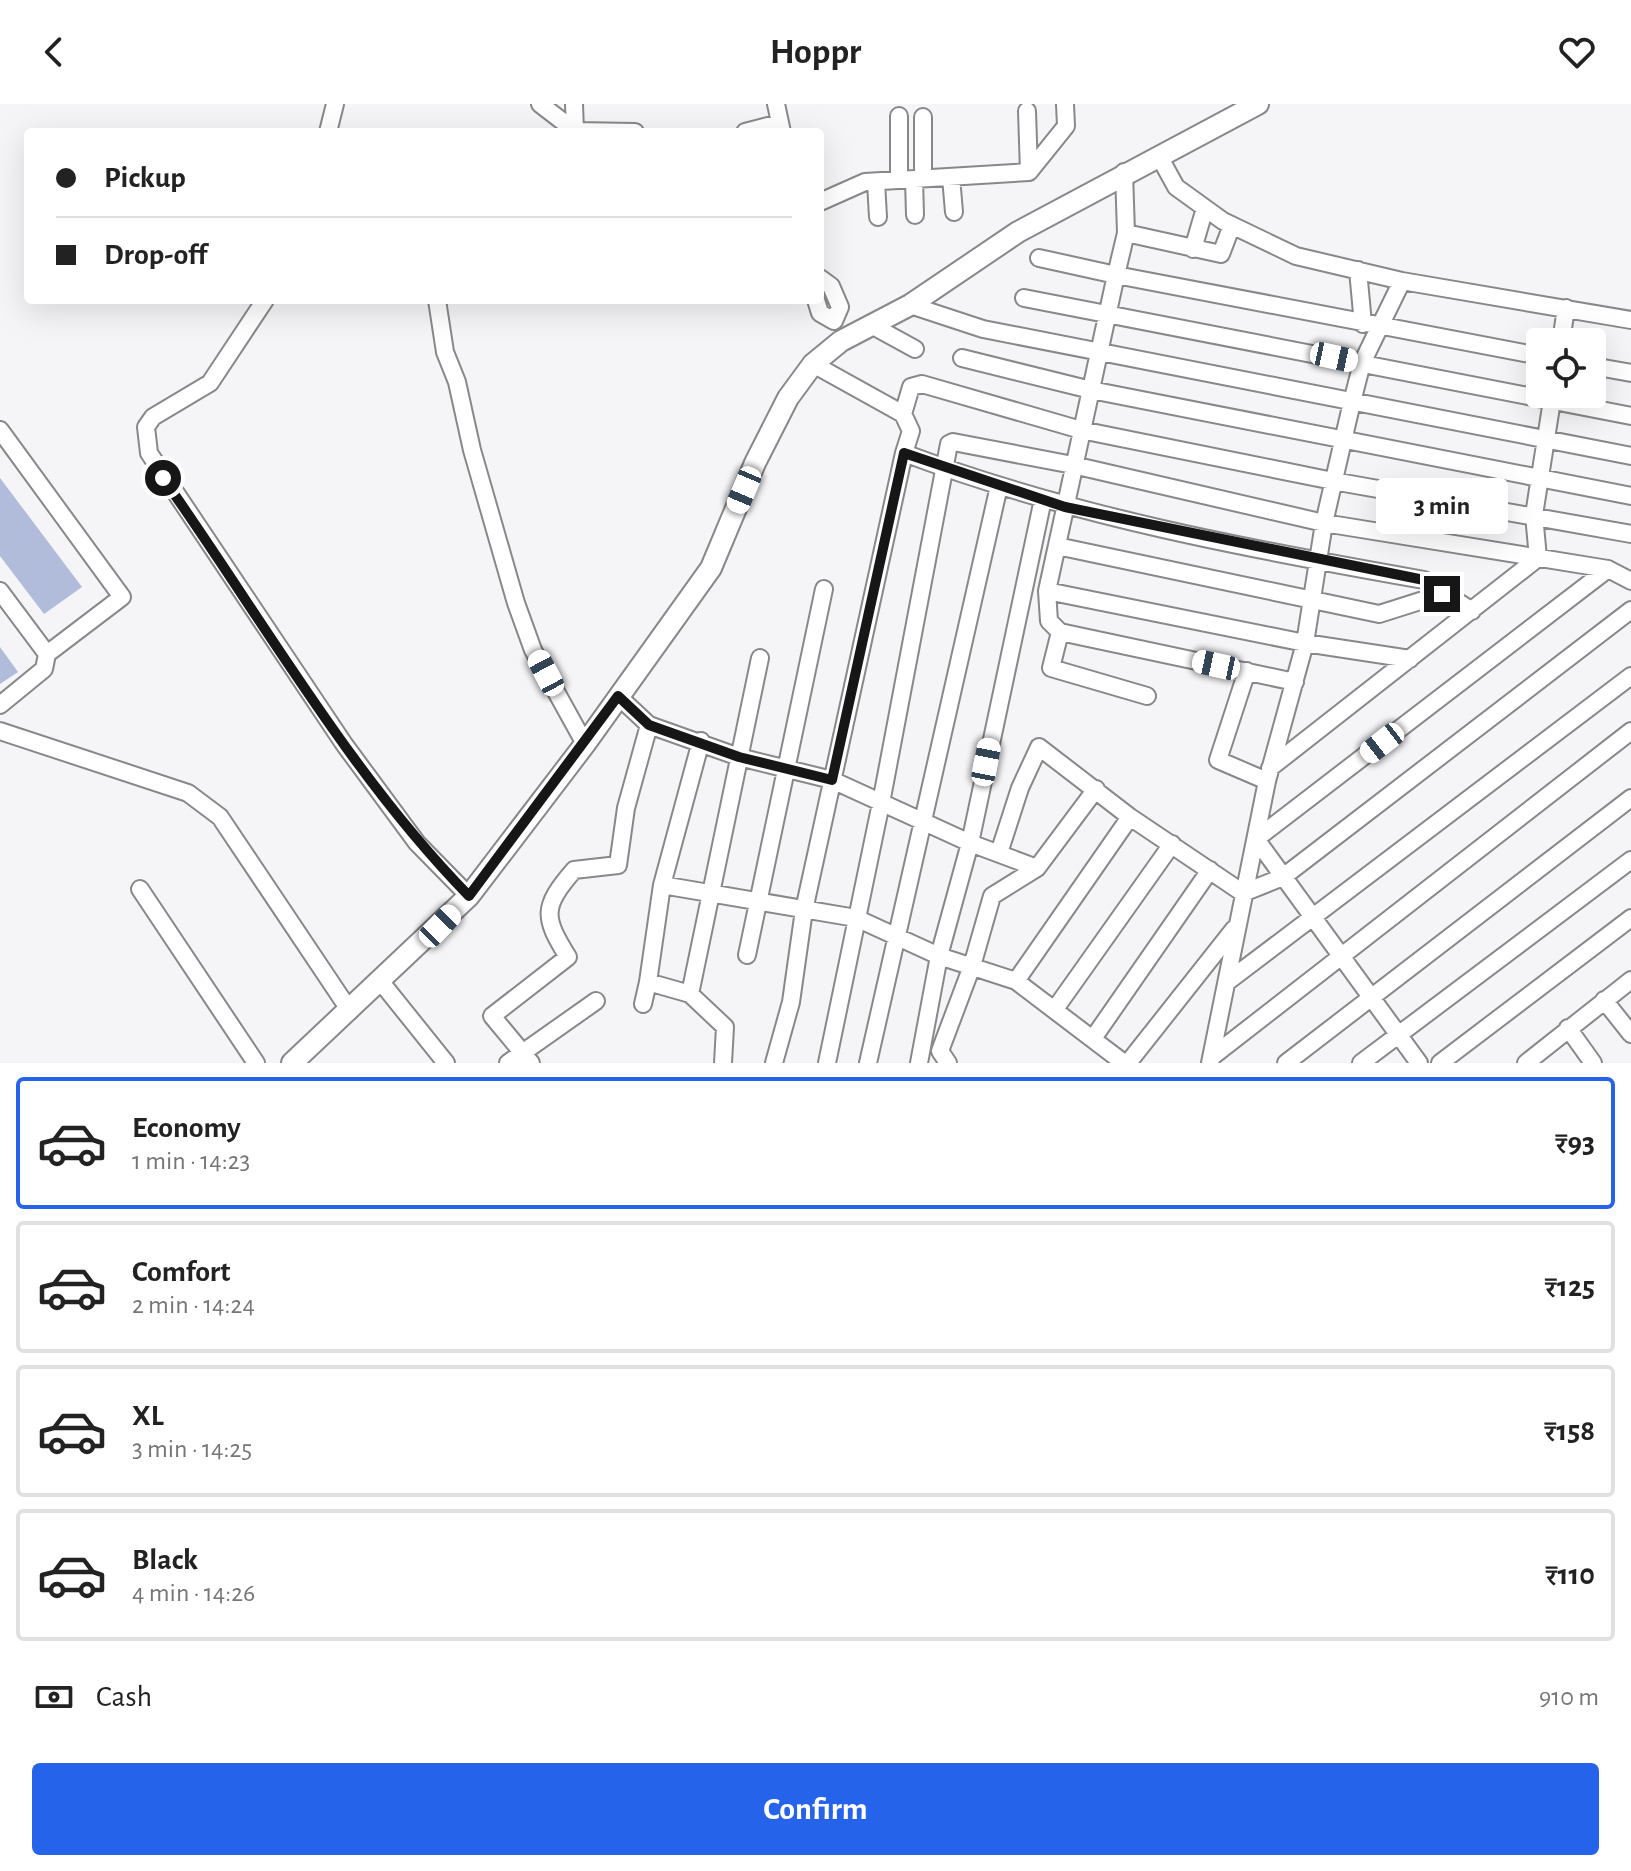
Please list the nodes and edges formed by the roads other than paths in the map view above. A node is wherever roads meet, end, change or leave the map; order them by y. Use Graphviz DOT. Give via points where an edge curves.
graph roads {
  1 [pos="335,104"];
  2 [pos="540,104"];
  3 [pos="574,104"];
  4 [pos="776,104"];
  5 [pos="1065,104"];
  6 [pos="1258,104"];
  7 [pos="1027,111"];
  8 [pos="899,116"];
  9 [pos="923,117"];
  10 [pos="329,128"];
  11 [pos="571,128"];
  12 [pos="575,128"];
  13 [pos="781,128"];
  14 [pos="1159,156"];
  15 [pos="1029,172"];
  16 [pos="1124,172"];
  17 [pos="951,177"];
  18 [pos="912,179"];
  19 [pos="876,182"];
  20 [pos="824,200"];
  21 [pos="1205,208"];
  22 [pos="954,212"];
  23 [pos="915,215"];
  24 [pos="878,217"];
  25 [pos="1232,225"];
  26 [pos="1126,233"];
  27 [pos="1193,249"];
  28 [pos="1039,258"];
  29 [pos="1358,270"];
  30 [pos="1116,275"];
  31 [pos="824,281"];
  32 [pos="1402,281"];
  33 [pos="1024,298"];
  34 [pos="262,304"];
  35 [pos="438,304"];
  36 [pos="817,304"];
  37 [pos="910,305"];
  38 [pos="1566,308"];
  39 [pos="1106,311"];
  40 [pos="1631,320"];
  41 [pos="873,326"];
  42 [pos="1372,326"];
  43 [pos="1563,328"];
  44 [pos="837,331"];
  45 [pos="915,349"];
  46 [pos="1100,351"];
  47 [pos="1526,354"];
  48 [pos="962,358"];
  49 [pos="1362,363"];
  50 [pos="813,364"];
  51 [pos="1606,369"];
  52 [pos="1631,373"];
  53 [pos="1091,390"];
  54 [pos="1526,393"];
  55 [pos="1352,402"];
  56 [pos="1551,408"];
  57 [pos="1596,408"];
  58 [pos="903,414"];
  59 [pos="1631,416"];
  60 [pos="0,430"];
  61 [pos="1081,430"];
  62 [pos="1546,440"];
  63 [pos="1344,441"];
  64 [pos="904,453"];
  65 [pos="1631,456"];
  66 [pos="1073,465"];
  67 [pos="944,468"];
  68 [pos="1540,479"];
  69 [pos="1333,481"];
  70 [pos="999,486"];
  71 [pos="1631,496"];
  72 [pos="1043,499"];
  73 [pos="1065,507"];
  74 [pos="1534,515"];
  75 [pos="1324,523"];
  76 [pos="1631,534"];
  77 [pos="1057,546"];
  78 [pos="1538,558"];
  79 [pos="1317,561"];
  80 [pos="1608,569"];
  81 [pos="1631,581"];
  82 [pos="824,589"];
  83 [pos="0,591"];
  84 [pos="1047,591"];
  85 [pos="1442,594"];
  86 [pos="1310,602"];
  87 [pos="1631,610"];
  88 [pos="1472,611"];
  89 [pos="1060,632"];
  90 [pos="1305,643"];
  91 [pos="47,654"];
  92 [pos="760,658"];
  93 [pos="1410,659"];
  94 [pos="1247,671"];
  95 [pos="1631,676"];
  96 [pos="1295,682"];
  97 [pos="618,696"];
  98 [pos="1147,696"];
  99 [pos="0,705"];
  100 [pos="649,725"];
  101 [pos="0,731"];
  102 [pos="1631,731"];
  103 [pos="701,741"];
  104 [pos="585,744"];
  105 [pos="739,757"];
  106 [pos="785,768"];
  107 [pos="1268,774"];
  108 [pos="832,780"];
  109 [pos="1096,789"];
  110 [pos="1631,798"];
  111 [pos="881,803"];
  112 [pos="1130,817"];
  113 [pos="925,822"];
  114 [pos="1256,839"];
  115 [pos="970,843"];
  116 [pos="1172,844"];
  117 [pos="999,853"];
  118 [pos="1631,860"];
  119 [pos="1037,868"];
  120 [pos="1210,870"];
  121 [pos="1283,877"];
  122 [pos="662,885"];
  123 [pos="140,889"];
  124 [pos="1243,893"];
  125 [pos="709,895"];
  126 [pos="469,896"];
  127 [pos="757,902"];
  128 [pos="804,910"];
  129 [pos="856,918"];
  130 [pos="1631,918"];
  131 [pos="1313,919"];
  132 [pos="1234,928"];
  133 [pos="898,935"];
  134 [pos="747,955"];
  135 [pos="939,956"];
  136 [pos="1340,956"];
  137 [pos="972,966"];
  138 [pos="1631,980"];
  139 [pos="1016,981"];
  140 [pos="381,982"];
  141 [pos="648,982"];
  142 [pos="1227,982"];
  143 [pos="690,994"];
  144 [pos="1370,997"];
  145 [pos="1604,1000"];
  146 [pos="596,1001"];
  147 [pos="643,1004"];
  148 [pos="1055,1009"];
  149 [pos="350,1011"];
  150 [pos="1568,1028"];
  151 [pos="1631,1034"];
  152 [pos="1399,1036"];
  153 [pos="1094,1037"];
  154 [pos="526,1057"];
  155 [pos="1546,1058"];
  156 [pos="1213,1060"];
  157 [pos="256,1063"];
  158 [pos="292,1063"];
  159 [pos="446,1063"];
  160 [pos="508,1063"];
  161 [pos="723,1063"];
  162 [pos="774,1063"];
  163 [pos="827,1063"];
  164 [pos="868,1063"];
  165 [pos="919,1063"];
  166 [pos="948,1063"];
  167 [pos="1126,1063"];
  168 [pos="1286,1063"];
  169 [pos="1361,1063"];
  170 [pos="1419,1063"];
  171 [pos="1440,1063"];
  172 [pos="1526,1063"];
  173 [pos="1593,1063"];
  1 -- 10 [label="street"];
  2 -- 11 [label="street"];
  3 -- 12 [label="street"];
  4 -- 13 [label="street"];
  5 -- 15 [label="street" via="1066,126"];
  6 -- 14 [label="street"];
  7 -- 15 [label="street"];
  8 -- 18 [label="street"];
  9 -- 18 [label="street"];
  14 -- 16 [label="street"];
  14 -- 21 [label="street" via="1176,187"];
  15 -- 17 [label="street"];
  16 -- 26 [label="street"];
  16 -- 37 [label="street" via="1018,232"];
  17 -- 18 [label="street"];
  17 -- 22 [label="street"];
  18 -- 19 [label="street"];
  18 -- 23 [label="street"];
  19 -- 20 [label="street"];
  19 -- 24 [label="street"];
  21 -- 25 [label="street"];
  21 -- 27 [label="street"];
  25 -- 27 [label="street" via="1221,254"];
  25 -- 29 [label="street" via="1296,256"];
  26 -- 27 [label="street"];
  26 -- 30 [label="street"];
  28 -- 30 [label="street"];
  29 -- 32 [label="street"];
  29 -- 42 [label="street"];
  30 -- 39 [label="street"];
  30 -- 42 [label="street"];
  31 -- 44 [label="street" via="840,307"];
  32 -- 38 [label="street"];
  32 -- 42 [label="street"];
  33 -- 39 [label="street"];
  34 -- 126 [label="street" via="210,383 153,417 146,427 149,453 344,744 417,843"];
  35 -- 104 [label="street" via="445,352 516,603 533,650"];
  36 -- 44 [label="street"];
  37 -- 41 [label="street"];
  37 -- 46 [label="street" via="983,329"];
  38 -- 40 [label="street"];
  38 -- 43 [label="street"];
  39 -- 46 [label="street"];
  39 -- 49 [label="street"];
  41 -- 44 [label="street"];
  41 -- 45 [label="street"];
  42 -- 47 [label="street"];
  42 -- 49 [label="street"];
  44 -- 50 [label="street"];
  46 -- 53 [label="street"];
  46 -- 55 [label="street"];
  48 -- 53 [label="street"];
  49 -- 54 [label="street"];
  49 -- 55 [label="street"];
  50 -- 58 [label="street"];
  50 -- 97 [label="street" via="788,398 755,463 711,568"];
  51 -- 52 [label="street"];
  53 -- 61 [label="street"];
  53 -- 63 [label="street"];
  55 -- 62 [label="street"];
  55 -- 63 [label="street"];
  56 -- 62 [label="street"];
  57 -- 59 [label="street"];
  58 -- 61 [label="street" via="911,387 922,384"];
  58 -- 64 [label="street" via="911,431"];
  60 -- 91 [label="street" via="122,597"];
  61 -- 66 [label="street"];
  61 -- 69 [label="street"];
  62 -- 65 [label="street"];
  62 -- 68 [label="street"];
  63 -- 68 [label="street"];
  63 -- 69 [label="street"];
  64 -- 67 [label="street"];
  64 -- 108 [label="street"];
  66 -- 67 [label="street" via="953,442 946,449"];
  66 -- 73 [label="street"];
  66 -- 75 [label="street"];
  67 -- 70 [label="street"];
  67 -- 111 [label="street"];
  68 -- 71 [label="street"];
  68 -- 74 [label="street"];
  69 -- 74 [label="street"];
  69 -- 75 [label="street"];
  70 -- 72 [label="street"];
  70 -- 113 [label="street"];
  72 -- 73 [label="street"];
  72 -- 115 [label="street"];
  73 -- 77 [label="street"];
  73 -- 79 [label="street"];
  74 -- 76 [label="street"];
  74 -- 78 [label="street"];
  75 -- 78 [label="street"];
  75 -- 79 [label="street"];
  77 -- 84 [label="street"];
  77 -- 86 [label="street"];
  78 -- 80 [label="street"];
  78 -- 88 [label="street"];
  79 -- 85 [label="street" via="1424,580"];
  79 -- 86 [label="street"];
  80 -- 81 [label="street"];
  80 -- 114 [label="street"];
  82 -- 106 [label="street"];
  83 -- 91 [label="street"];
  84 -- 89 [label="street" via="1049,621"];
  84 -- 90 [label="street"];
  85 -- 86 [label="street" via="1379,614"];
  85 -- 88 [label="street"];
  86 -- 90 [label="street"];
  87 -- 121 [label="street"];
  88 -- 93 [label="street"];
  89 -- 94 [label="street"];
  89 -- 98 [label="street" via="1051,668"];
  90 -- 93 [label="street"];
  90 -- 96 [label="street"];
  91 -- 99 [label="street" via="44,669"];
  92 -- 105 [label="street"];
  93 -- 107 [label="street"];
  94 -- 96 [label="street"];
  94 -- 107 [label="street" via="1218,760"];
  95 -- 131 [label="street"];
  96 -- 107 [label="street"];
  97 -- 100 [label="street"];
  97 -- 104 [label="street"];
  100 -- 103 [label="street"];
  100 -- 154 [label="street" via="626,808 618,865 574,870 556,890 547,909 568,957 492,1016"];
  101 -- 149 [label="street" via="188,793 220,817"];
  102 -- 136 [label="street"];
  103 -- 105 [label="street"];
  103 -- 122 [label="street"];
  104 -- 126 [label="street"];
  105 -- 106 [label="street"];
  105 -- 125 [label="street"];
  106 -- 108 [label="street"];
  106 -- 127 [label="street"];
  107 -- 114 [label="street"];
  108 -- 111 [label="street"];
  108 -- 128 [label="street"];
  109 -- 112 [label="street"];
  109 -- 117 [label="street" via="1039,747"];
  109 -- 119 [label="street"];
  110 -- 144 [label="street"];
  111 -- 113 [label="street"];
  111 -- 129 [label="street"];
  112 -- 116 [label="street"];
  112 -- 139 [label="street"];
  113 -- 115 [label="street"];
  113 -- 133 [label="street"];
  114 -- 121 [label="street"];
  114 -- 124 [label="street"];
  115 -- 117 [label="street"];
  115 -- 135 [label="street"];
  116 -- 120 [label="street"];
  116 -- 148 [label="street"];
  117 -- 119 [label="street"];
  118 -- 152 [label="street"];
  119 -- 137 [label="street" via="992,896"];
  120 -- 124 [label="street"];
  120 -- 153 [label="street"];
  121 -- 124 [label="street"];
  121 -- 131 [label="street"];
  122 -- 125 [label="street"];
  122 -- 141 [label="street"];
  123 -- 157 [label="street"];
  124 -- 132 [label="street"];
  125 -- 127 [label="street"];
  125 -- 143 [label="street"];
  126 -- 140 [label="street"];
  127 -- 128 [label="street"];
  127 -- 134 [label="street"];
  128 -- 129 [label="street"];
  128 -- 162 [label="street" via="791,1002"];
  129 -- 133 [label="street"];
  129 -- 163 [label="street"];
  130 -- 171 [label="street"];
  131 -- 136 [label="street"];
  131 -- 142 [label="street"];
  132 -- 142 [label="street"];
  132 -- 167 [label="street"];
  133 -- 135 [label="street"];
  133 -- 164 [label="street"];
  135 -- 137 [label="street"];
  135 -- 165 [label="street"];
  136 -- 144 [label="street"];
  136 -- 156 [label="street"];
  137 -- 139 [label="street"];
  137 -- 166 [label="street" via="940,1051"];
  138 -- 145 [label="street"];
  139 -- 148 [label="street"];
  140 -- 149 [label="street"];
  140 -- 159 [label="street"];
  141 -- 143 [label="street"];
  141 -- 147 [label="street"];
  142 -- 156 [label="street"];
  143 -- 161 [label="street" via="725,1027"];
  144 -- 152 [label="street"];
  144 -- 168 [label="street"];
  145 -- 150 [label="street"];
  145 -- 151 [label="street"];
  146 -- 154 [label="street"];
  148 -- 153 [label="street"];
  149 -- 158 [label="street"];
  150 -- 155 [label="street"];
  150 -- 173 [label="street"];
  152 -- 169 [label="street"];
  152 -- 170 [label="street"];
  153 -- 167 [label="street"];
  154 -- 160 [label="street"];
  155 -- 172 [label="street"];
}
